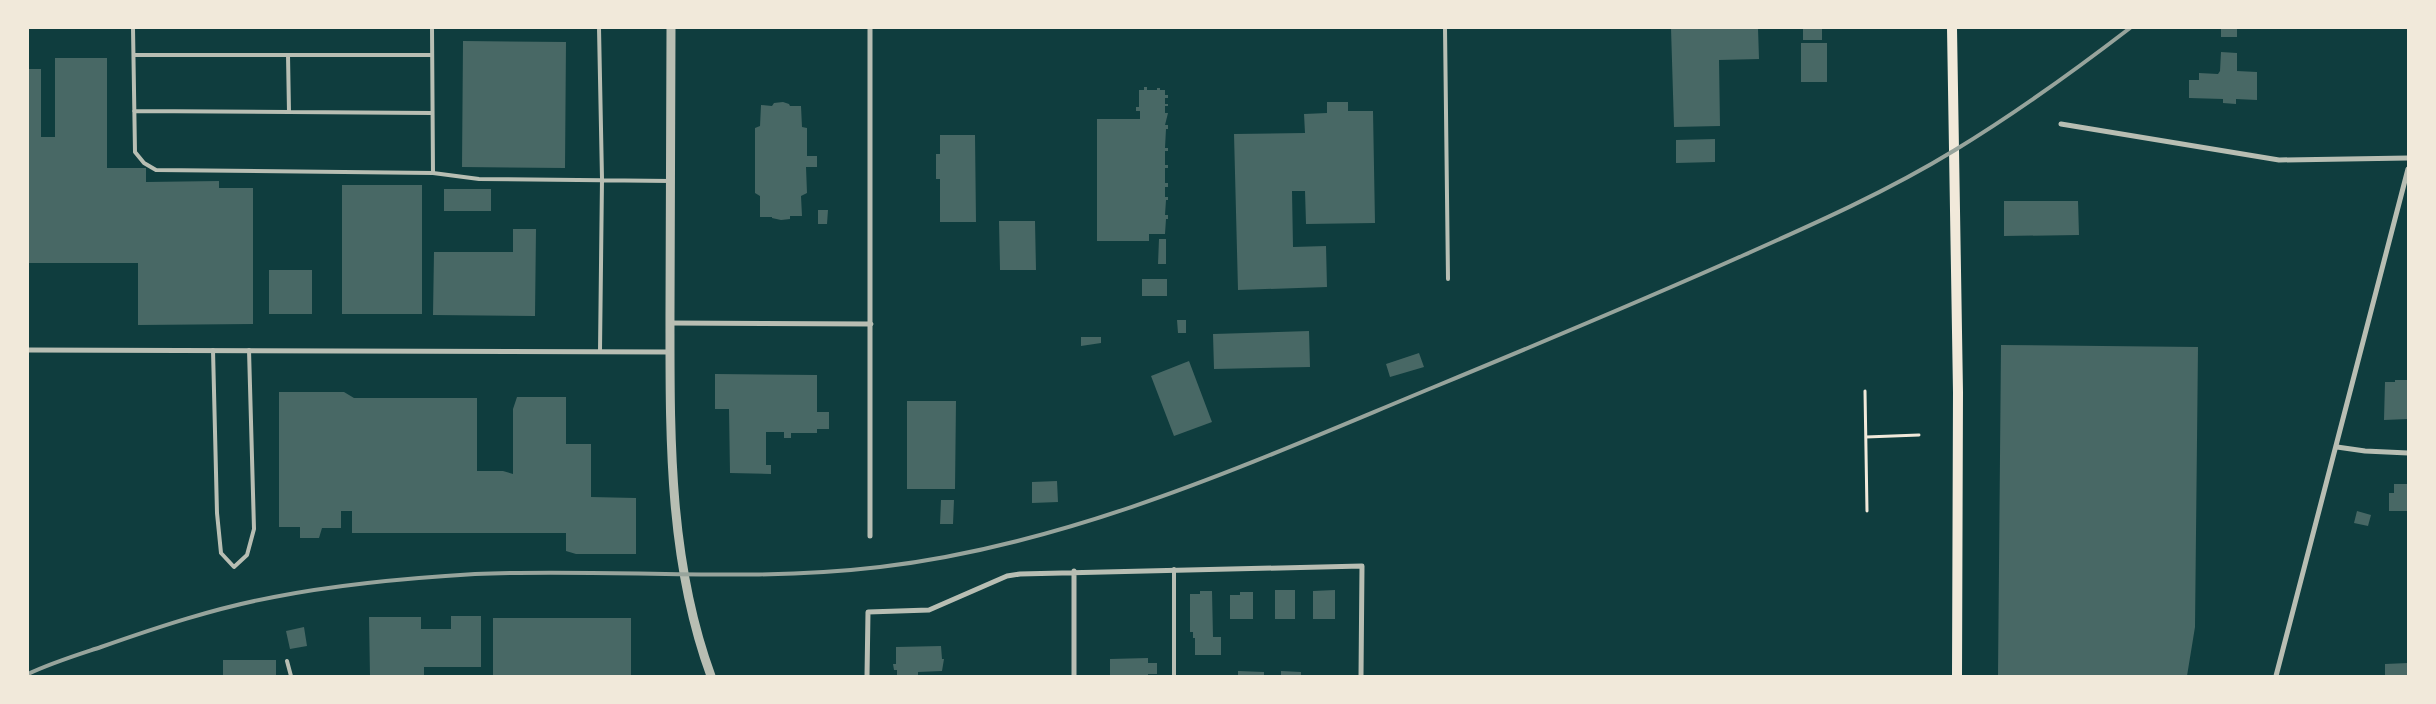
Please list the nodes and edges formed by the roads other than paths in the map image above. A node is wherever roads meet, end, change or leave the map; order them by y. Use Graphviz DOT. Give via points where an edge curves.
graph roads {
  1 [pos="133,28"];
  2 [pos="432,28"];
  3 [pos="599,28"];
  4 [pos="671,28"];
  5 [pos="870,28"];
  6 [pos="1445,28"];
  7 [pos="1952,28"];
  8 [pos="134,55"];
  9 [pos="288,55"];
  10 [pos="432,55"];
  11 [pos="134,111"];
  12 [pos="289,112"];
  13 [pos="432,113"];
  14 [pos="2061,124"];
  15 [pos="2408,158"];
  16 [pos="2408,169"];
  17 [pos="433,174"];
  18 [pos="602,179"];
  19 [pos="671,181"];
  20 [pos="1448,279"];
  21 [pos="670,323"];
  22 [pos="870,324"];
  23 [pos="28,350"];
  24 [pos="213,350"];
  25 [pos="249,350"];
  26 [pos="600,351"];
  27 [pos="669,352"];
  28 [pos="2337,447"];
  29 [pos="2408,453"];
  30 [pos="870,536"];
  31 [pos="1174,569"];
  32 [pos="1074,571"];
  33 [pos="287,661"];
  34 [pos="291,676"];
  35 [pos="711,676"];
  36 [pos="867,676"];
  37 [pos="1074,676"];
  38 [pos="1174,676"];
  39 [pos="1361,676"];
  40 [pos="1957,676"];
  41 [pos="2276,676"];
  1 -- 8 [label="lane"];
  2 -- 10 [label="lane"];
  3 -- 18 [label="lane"];
  4 -- 19 [label="street"];
  5 -- 22 [label="street"];
  6 -- 20 [label="lane"];
  7 -- 40 [label="main road" via="1958,392"];
  8 -- 9 [label="lane"];
  8 -- 11 [label="lane"];
  9 -- 10 [label="lane"];
  9 -- 12 [label="lane"];
  10 -- 13 [label="lane"];
  11 -- 12 [label="lane"];
  11 -- 17 [label="lane" via="135,152 156,170"];
  12 -- 13 [label="lane"];
  13 -- 17 [label="lane"];
  14 -- 15 [label="street" via="2278,160"];
  16 -- 28 [label="street"];
  17 -- 18 [label="lane" via="479,179"];
  18 -- 19 [label="lane"];
  18 -- 26 [label="lane"];
  19 -- 21 [label="street"];
  21 -- 22 [label="street"];
  21 -- 27 [label="street"];
  22 -- 30 [label="street"];
  23 -- 24 [label="street"];
  24 -- 25 [label="street"];
  24 -- 25 [label="lane" via="216,513 220,553 234,567 247,555 254,529"];
  25 -- 26 [label="street"];
  26 -- 27 [label="street"];
  27 -- 35 [label="street" via="670,440 678,546 690,606"];
  28 -- 29 [label="street"];
  28 -- 41 [label="street"];
  31 -- 32 [label="street"];
  31 -- 38 [label="lane"];
  31 -- 39 [label="street" via="1362,566"];
  32 -- 36 [label="street" via="1007,576 929,610 868,612"];
  32 -- 37 [label="street"];
  33 -- 34 [label="lane"];
}
